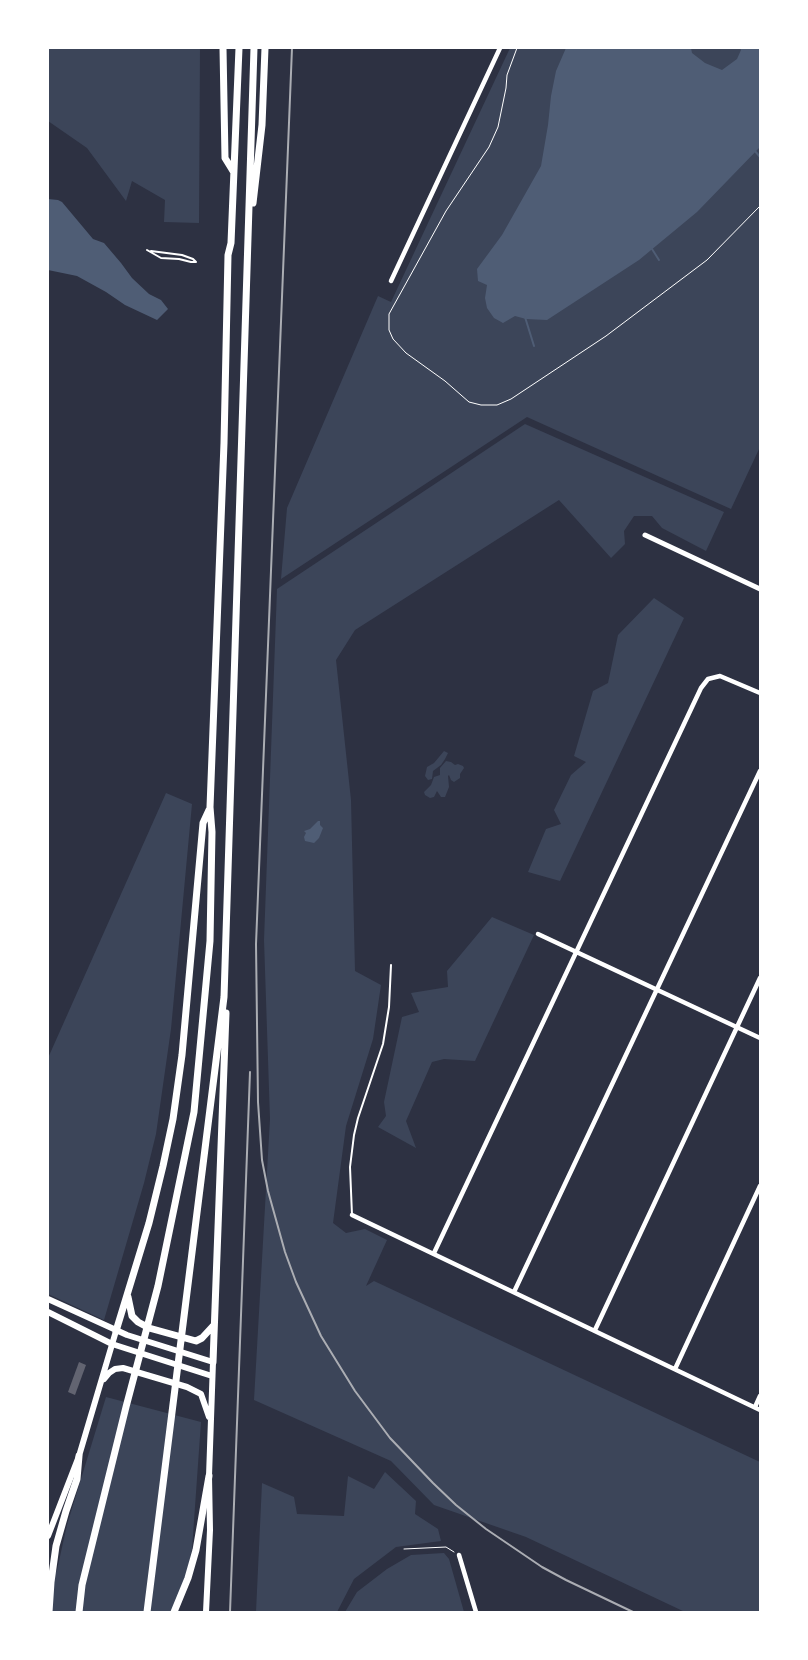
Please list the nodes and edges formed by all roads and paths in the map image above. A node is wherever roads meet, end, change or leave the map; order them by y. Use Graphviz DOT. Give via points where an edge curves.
graph roads {
  1 [pos="223,48"];
  2 [pos="239,48"];
  3 [pos="254,48"];
  4 [pos="264,48"];
  5 [pos="500,48"];
  6 [pos="517,48"];
  7 [pos="233,172"];
  8 [pos="760,206"];
  9 [pos="147,250"];
  10 [pos="246,255"];
  11 [pos="391,281"];
  12 [pos="645,535"];
  13 [pos="760,589"];
  14 [pos="760,693"];
  15 [pos="760,771"];
  16 [pos="210,807"];
  17 [pos="538,934"];
  18 [pos="576,951"];
  19 [pos="391,965"];
  20 [pos="225,976"];
  21 [pos="760,978"];
  22 [pos="657,990"];
  23 [pos="738,1027"];
  24 [pos="760,1038"];
  25 [pos="760,1186"];
  26 [pos="352,1215"];
  27 [pos="434,1254"];
  28 [pos="514,1292"];
  29 [pos="128,1294"];
  30 [pos="48,1299"];
  31 [pos="48,1312"];
  32 [pos="215,1324"];
  33 [pos="595,1330"];
  34 [pos="116,1331"];
  35 [pos="112,1344"];
  36 [pos="213,1362"];
  37 [pos="675,1368"];
  38 [pos="212,1376"];
  39 [pos="99,1392"];
  40 [pos="760,1396"];
  41 [pos="755,1407"];
  42 [pos="760,1410"];
  43 [pos="210,1423"];
  44 [pos="80,1456"];
  45 [pos="209,1476"];
  46 [pos="48,1536"];
  47 [pos="404,1549"];
  48 [pos="459,1555"];
  49 [pos="50,1612"];
  50 [pos="79,1612"];
  51 [pos="148,1612"];
  52 [pos="174,1612"];
  53 [pos="206,1612"];
  54 [pos="476,1612"];
  1 -- 7 [label="highway" via="225,158"];
  2 -- 7 [label="highway"];
  3 -- 10 [label="highway"];
  4 -- 10 [label="highway" via="262,125"];
  5 -- 11 [label="street"];
  6 -- 8 [label="path" via="507,75 498,126 489,148 446,211 389,314 389,330 393,339 469,402 497,406 606,336 707,260"];
  7 -- 16 [label="highway"];
  9 -- 9 [label="lane" via="182,255 196,262 161,258"];
  10 -- 20 [label="highway"];
  12 -- 13 [label="street"];
  14 -- 18 [label="street" via="725,677 714,676 701,688"];
  15 -- 22 [label="street"];
  16 -- 29 [label="highway" via="203,823 182,1055 172,1119 151,1215"];
  16 -- 50 [label="highway" via="210,941 194,1112 158,1286 82,1585"];
  17 -- 18 [label="street"];
  18 -- 22 [label="street"];
  18 -- 27 [label="street"];
  19 -- 26 [label="lane" via="390,1007 383,1044 354,1135 350,1167"];
  20 -- 32 [label="highway" via="227,1031"];
  20 -- 51 [label="highway"];
  21 -- 23 [label="street"];
  22 -- 23 [label="street"];
  22 -- 28 [label="street"];
  23 -- 24 [label="street"];
  23 -- 33 [label="street"];
  25 -- 37 [label="street"];
  26 -- 27 [label="street"];
  27 -- 28 [label="street"];
  28 -- 33 [label="street"];
  29 -- 32 [label="highway" via="132,1316 149,1328 196,1340"];
  29 -- 34 [label="highway"];
  30 -- 34 [label="main road"];
  31 -- 35 [label="main road"];
  32 -- 36 [label="highway"];
  33 -- 37 [label="street"];
  34 -- 35 [label="main road"];
  34 -- 36 [label="main road"];
  35 -- 38 [label="main road"];
  35 -- 39 [label="main road"];
  36 -- 38 [label="main road"];
  37 -- 41 [label="street"];
  38 -- 43 [label="main road"];
  39 -- 43 [label="main road" via="109,1373 123,1368 197,1392 204,1398"];
  39 -- 44 [label="main road"];
  40 -- 41 [label="street"];
  41 -- 42 [label="street"];
  43 -- 45 [label="main road"];
  44 -- 46 [label="main road"];
  44 -- 49 [label="highway" via="77,1478 56,1546"];
  45 -- 52 [label="highway" via="196,1550"];
  45 -- 53 [label="main road"];
  47 -- 48 [label="path" via="446,1547"];
  48 -- 54 [label="street"];
}
